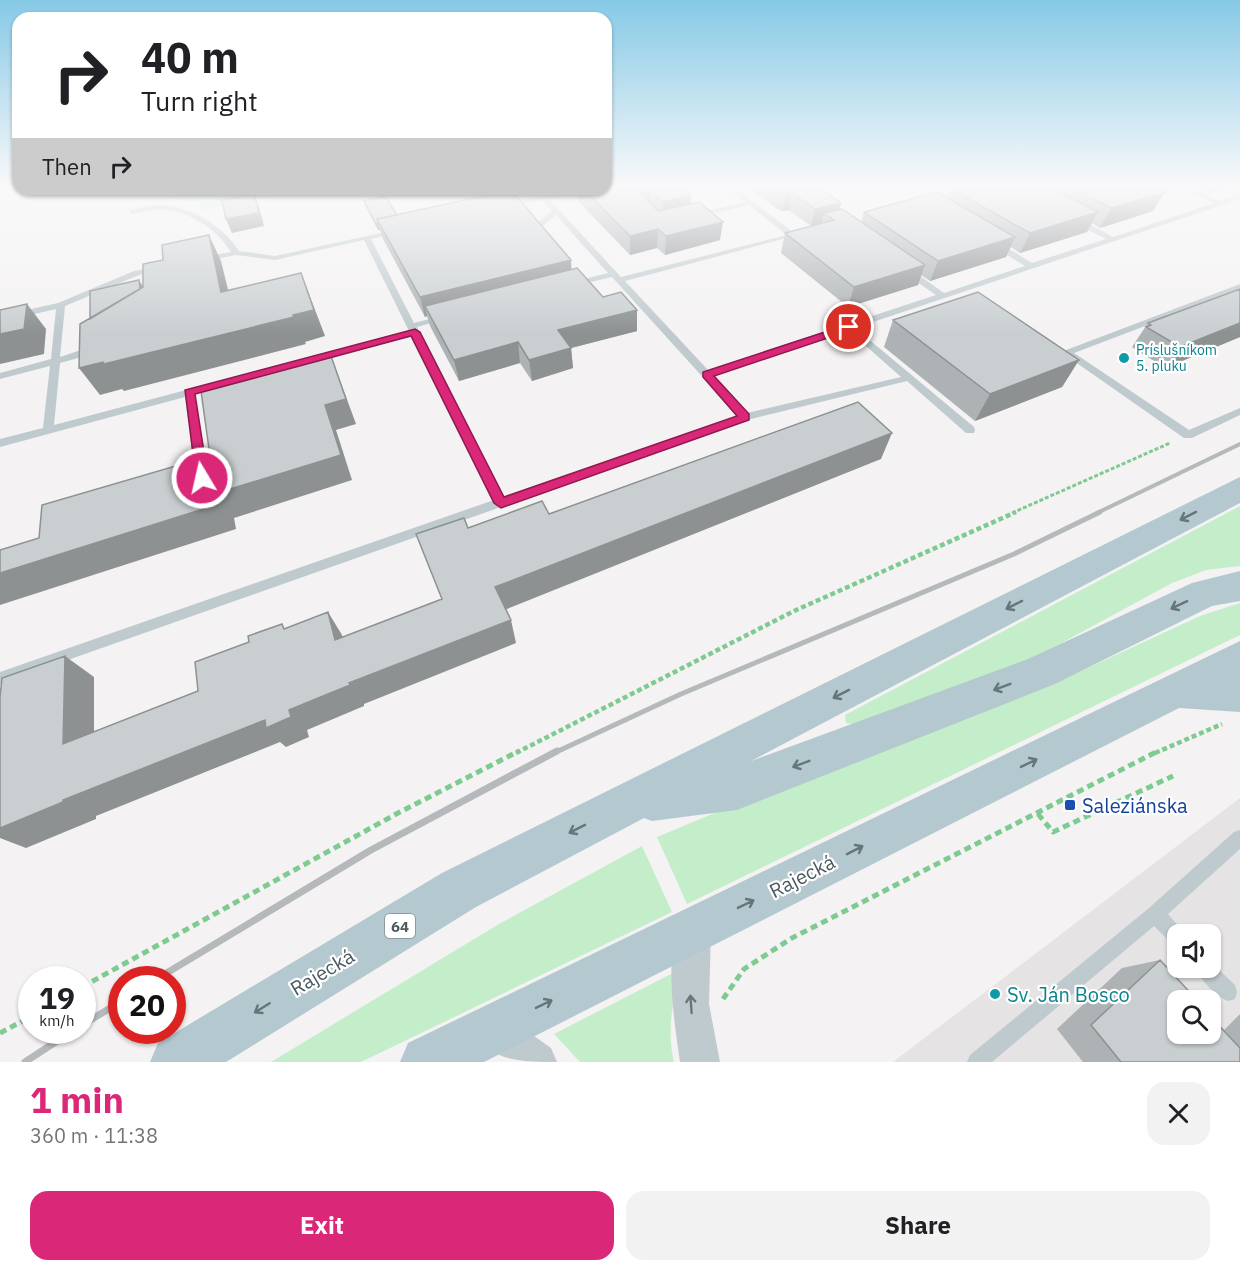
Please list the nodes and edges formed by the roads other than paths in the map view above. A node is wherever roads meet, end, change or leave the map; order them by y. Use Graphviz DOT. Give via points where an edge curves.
graph roads {
  1 [pos="221,235"];
  2 [pos="382,235"];
  3 [pos="543,235"];
  4 [pos="578,235"];
  5 [pos="798,235"];
  6 [pos="1103,235"];
  7 [pos="1125,235"];
  8 [pos="792,236"];
  9 [pos="982,237"];
  10 [pos="367,238"];
  11 [pos="1112,239"];
  12 [pos="552,245"];
  13 [pos="236,253"];
  14 [pos="193,262"];
  15 [pos="896,263"];
  16 [pos="172,266"];
  17 [pos="1031,266"];
  18 [pos="575,273"];
  19 [pos="617,277"];
  20 [pos="583,282"];
  21 [pos="1240,287"];
  22 [pos="560,288"];
  23 [pos="959,290"];
  24 [pos="943,296"];
  25 [pos="969,296"];
  26 [pos="61,305"];
  27 [pos="457,314"];
  28 [pos="0,319"];
  29 [pos="849,327"];
  30 [pos="413,329"];
  31 [pos="106,341"];
  32 [pos="1057,347"];
  33 [pos="1067,353"];
  34 [pos="55,362"];
  35 [pos="707,375"];
  36 [pos="0,376"];
  37 [pos="908,378"];
  38 [pos="189,392"];
  39 [pos="1240,411"];
  40 [pos="745,417"];
  41 [pos="48,430"];
  42 [pos="970,430"];
  43 [pos="0,443"];
  44 [pos="191,481"];
  45 [pos="1240,489"];
  46 [pos="501,503"];
  47 [pos="1237,586"];
  48 [pos="1240,658"];
  49 [pos="0,678"];
  50 [pos="1177,690"];
  51 [pos="1235,707"];
  52 [pos="629,802"];
  53 [pos="1240,838"];
  54 [pos="1155,914"];
  55 [pos="1167,927"];
  56 [pos="693,930"];
  57 [pos="1215,978"];
  58 [pos="1228,992"];
  59 [pos="492,1030"];
  60 [pos="986,1059"];
  61 [pos="177,1062"];
  62 [pos="427,1062"];
  63 [pos="537,1062"];
  64 [pos="700,1062"];
  1 -- 13 [label="lane"];
  2 -- 10 [label="lane"];
  3 -- 12 [label="lane"];
  4 -- 19 [label="lane"];
  5 -- 8 [label="lane"];
  6 -- 11 [label="lane"];
  7 -- 11 [label="lane"];
  8 -- 19 [label="lane"];
  9 -- 17 [label="lane"];
  10 -- 13 [label="lane" via="275,258"];
  10 -- 30 [label="lane"];
  11 -- 17 [label="lane"];
  13 -- 14 [label="lane"];
  15 -- 24 [label="lane"];
  16 -- 26 [label="lane" via="151,275 137,273"];
  17 -- 23 [label="lane"];
  18 -- 20 [label="lane"];
  19 -- 20 [label="lane"];
  19 -- 35 [label="lane"];
  20 -- 22 [label="lane"];
  21 -- 33 [label="lane"];
  23 -- 24 [label="lane"];
  23 -- 25 [label="lane"];
  24 -- 29 [label="lane"];
  26 -- 28 [label="lane"];
  26 -- 34 [label="lane"];
  27 -- 30 [label="lane"];
  29 -- 35 [label="lane"];
  29 -- 37 [label="lane"];
  30 -- 38 [label="lane"];
  30 -- 46 [label="lane"];
  31 -- 34 [label="lane" via="86,354"];
  32 -- 33 [label="lane"];
  33 -- 39 [label="lane" via="1188,435"];
  34 -- 36 [label="lane"];
  34 -- 41 [label="lane"];
  35 -- 40 [label="lane"];
  37 -- 40 [label="lane"];
  37 -- 42 [label="lane"];
  38 -- 41 [label="lane"];
  38 -- 44 [label="lane" via="202,478"];
  40 -- 46 [label="lane"];
  41 -- 43 [label="lane"];
  45 -- 52 [label="main road, Rajecká, one-way"];
  46 -- 49 [label="lane"];
  47 -- 52 [label="main road, one-way" via="1205,593 1041,672 737,788"];
  48 -- 50 [label="main road, Rajecká"];
  50 -- 51 [label="main road"];
  56 -- 50 [label="main road, Rajecká, one-way"];
  52 -- 61 [label="main road, Rajecká / 64, one-way" via="459,890"];
  53 -- 54 [label="lane"];
  54 -- 55 [label="lane"];
  54 -- 60 [label="lane"];
  59 -- 56 [label="main road, Rajecká, one-way"];
  64 -- 56 [label="street, one-way" via="690,1004"];
  57 -- 58 [label="lane"];
  59 -- 62 [label="main road, Rajecká"];
  59 -- 63 [label="street"];
}
